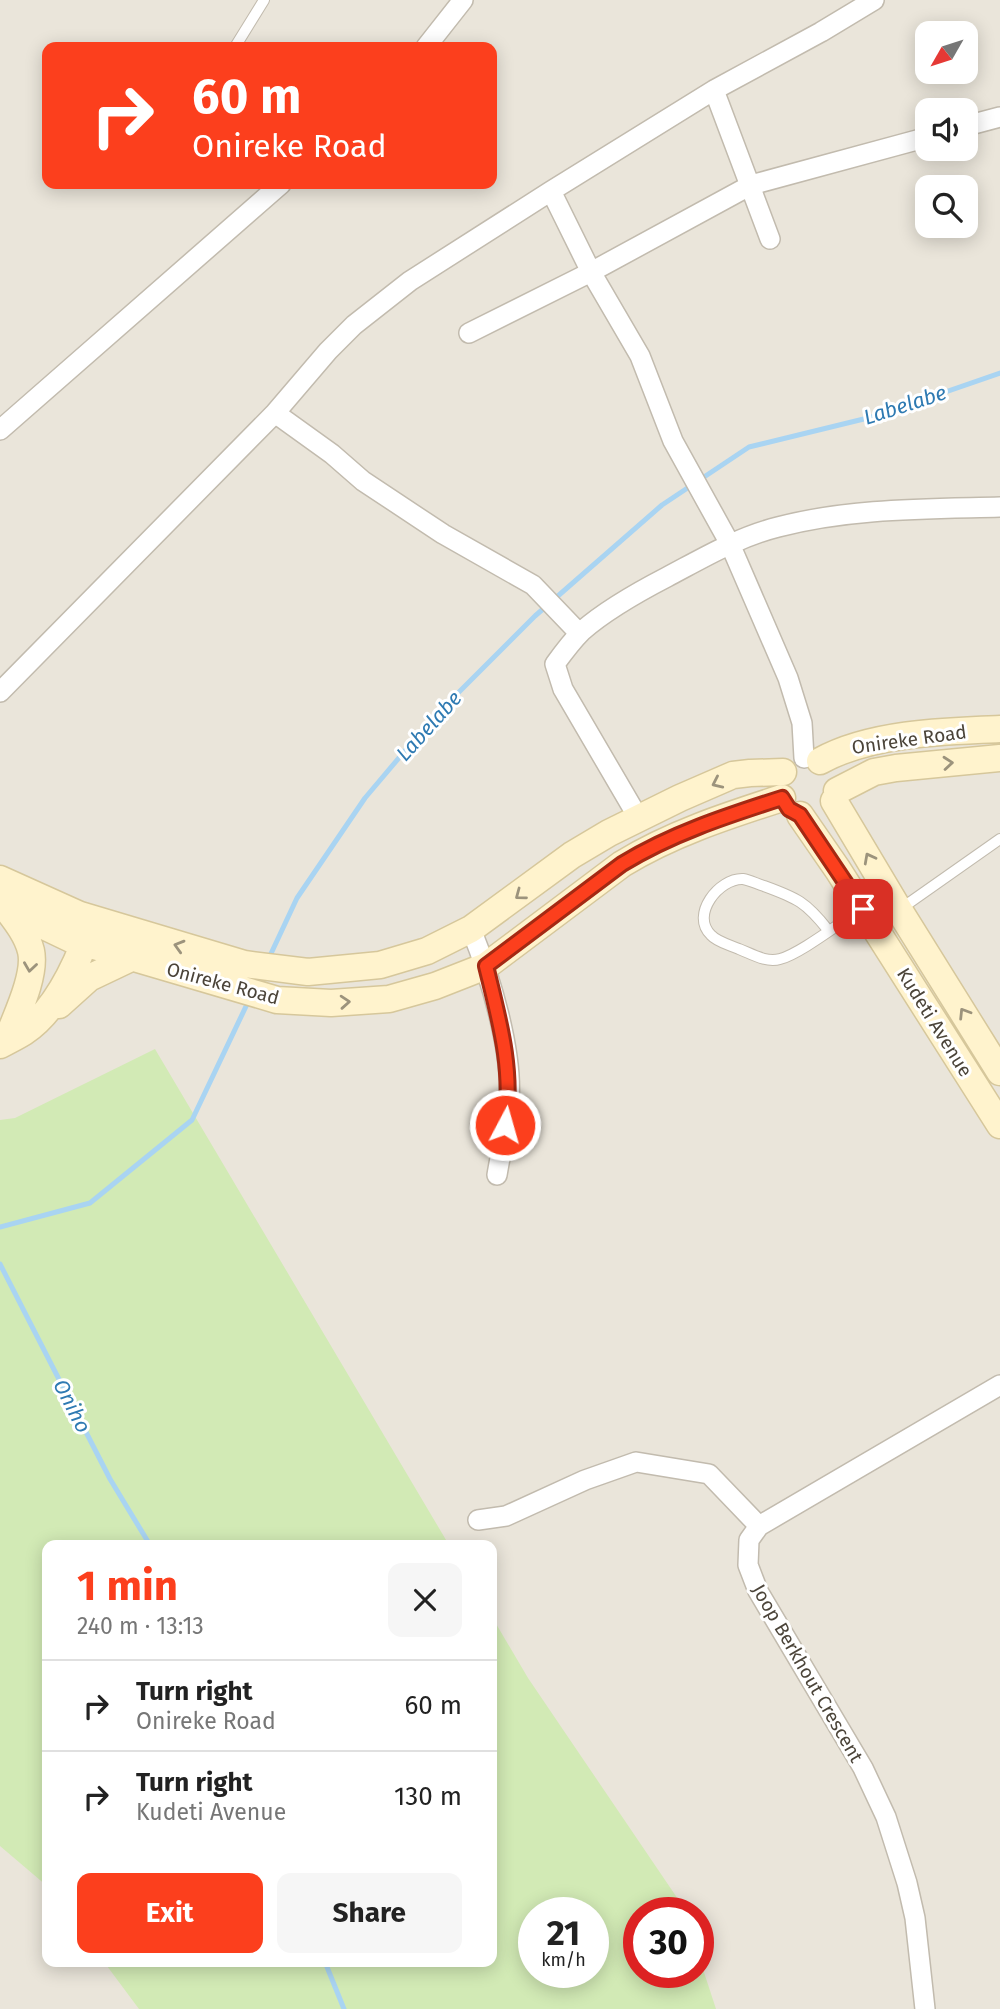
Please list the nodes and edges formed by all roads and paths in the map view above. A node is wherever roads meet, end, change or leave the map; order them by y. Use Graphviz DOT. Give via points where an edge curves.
graph roads {
  1 [pos="264,0"];
  2 [pos="463,0"];
  3 [pos="874,0"];
  4 [pos="238,42"];
  5 [pos="430,42"];
  6 [pos="715,90"];
  7 [pos="1000,117"];
  8 [pos="978,123"];
  9 [pos="915,141"];
  10 [pos="751,185"];
  11 [pos="275,189"];
  12 [pos="551,191"];
  13 [pos="770,239"];
  14 [pos="591,272"];
  15 [pos="470,333"];
  16 [pos="275,413"];
  17 [pos="0,430"];
  18 [pos="1000,507"];
  19 [pos="730,544"];
  20 [pos="579,633"];
  21 [pos="0,692"];
  22 [pos="1000,729"];
  23 [pos="1000,758"];
  24 [pos="798,781"];
  25 [pos="836,796"];
  26 [pos="639,819"];
  27 [pos="1000,839"];
  28 [pos="0,879"];
  29 [pos="3,907"];
  30 [pos="863,909"];
  31 [pos="899,910"];
  32 [pos="82,929"];
  33 [pos="471,929"];
  34 [pos="828,930"];
  35 [pos="131,957"];
  36 [pos="486,966"];
  37 [pos="241,976"];
  38 [pos="45,1012"];
  39 [pos="4,1038"];
  40 [pos="1000,1072"];
  41 [pos="1000,1125"];
  42 [pos="497,1175"];
  43 [pos="1000,1385"];
  44 [pos="478,1520"];
  45 [pos="759,1526"];
  46 [pos="925,2009"];
  1 -- 4 [label="lane"];
  2 -- 5 [label="street"];
  3 -- 6 [label="street"];
  6 -- 10 [label="street"];
  6 -- 12 [label="street"];
  7 -- 8 [label="street"];
  9 -- 10 [label="street"];
  10 -- 13 [label="street"];
  10 -- 14 [label="street"];
  11 -- 17 [label="street"];
  12 -- 14 [label="street"];
  12 -- 16 [label="street" via="411,281 354,326"];
  14 -- 15 [label="street"];
  14 -- 19 [label="street" via="639,356 673,441"];
  16 -- 20 [label="street" via="363,481 443,534 533,584"];
  16 -- 21 [label="street"];
  18 -- 19 [label="street" via="826,516"];
  19 -- 20 [label="street" via="653,585"];
  19 -- 24 [label="street" via="788,678 802,723"];
  20 -- 26 [label="street" via="555,664 563,689"];
  22 -- 24 [label="main road, Onireke Road" via="959,730 842,749"];
  25 -- 23 [label="main road, Onireke Road, one-way" via="874,772"];
  24 -- 25 [label="main road, Onireke Road" via="820,814"];
  24 -- 25 [label="main road, Kudeti Avenue" via="830,768 836,779"];
  24 -- 26 [label="main road, Onireke Road, one-way" via="733,775"];
  24 -- 30 [label="main road, Kudeti Avenue"];
  24 -- 36 [label="main road, Onireke Road" via="645,850"];
  31 -- 25 [label="main road, Kudeti Avenue, one-way"];
  26 -- 33 [label="main road, Onireke Road, one-way" via="572,855"];
  27 -- 31 [label="lane"];
  28 -- 32 [label="main road, Onireke Road"];
  29 -- 32 [label="main road, Onireke Road"];
  29 -- 39 [label="main road, one-way" via="23,932 32,953 26,994"];
  30 -- 34 [label="lane"];
  30 -- 41 [label="main road, Kudeti Avenue"];
  40 -- 31 [label="main road, Kudeti Avenue, one-way"];
  32 -- 35 [label="main road, Onireke Road"];
  37 -- 32 [label="main road, Onireke Road, one-way"];
  32 -- 38 [label="main road" via="59,994"];
  32 -- 39 [label="main road" via="45,991"];
  33 -- 36 [label="street"];
  33 -- 37 [label="main road, Onireke Road" via="427,951 380,965 308,972 282,968"];
  34 -- 34 [label="lane" via="795,953 779,960 764,959 712,937 704,926 703,913 719,888 745,879 797,898"];
  35 -- 37 [label="main road, Onireke Road"];
  35 -- 38 [label="main road" via="89,978"];
  37 -- 36 [label="main road, Onireke Road, one-way" via="277,1000 331,1003 389,999"];
  36 -- 42 [label="street" via="507,1059 509,1100"];
  38 -- 39 [label="main road" via="26,1031"];
  43 -- 45 [label="street"];
  44 -- 45 [label="street" via="506,1516 636,1462 709,1474"];
  45 -- 46 [label="street, Joop Berkhout Crescent" via="749,1540 748,1565 758,1591 863,1768 886,1817 915,1919"];
}
